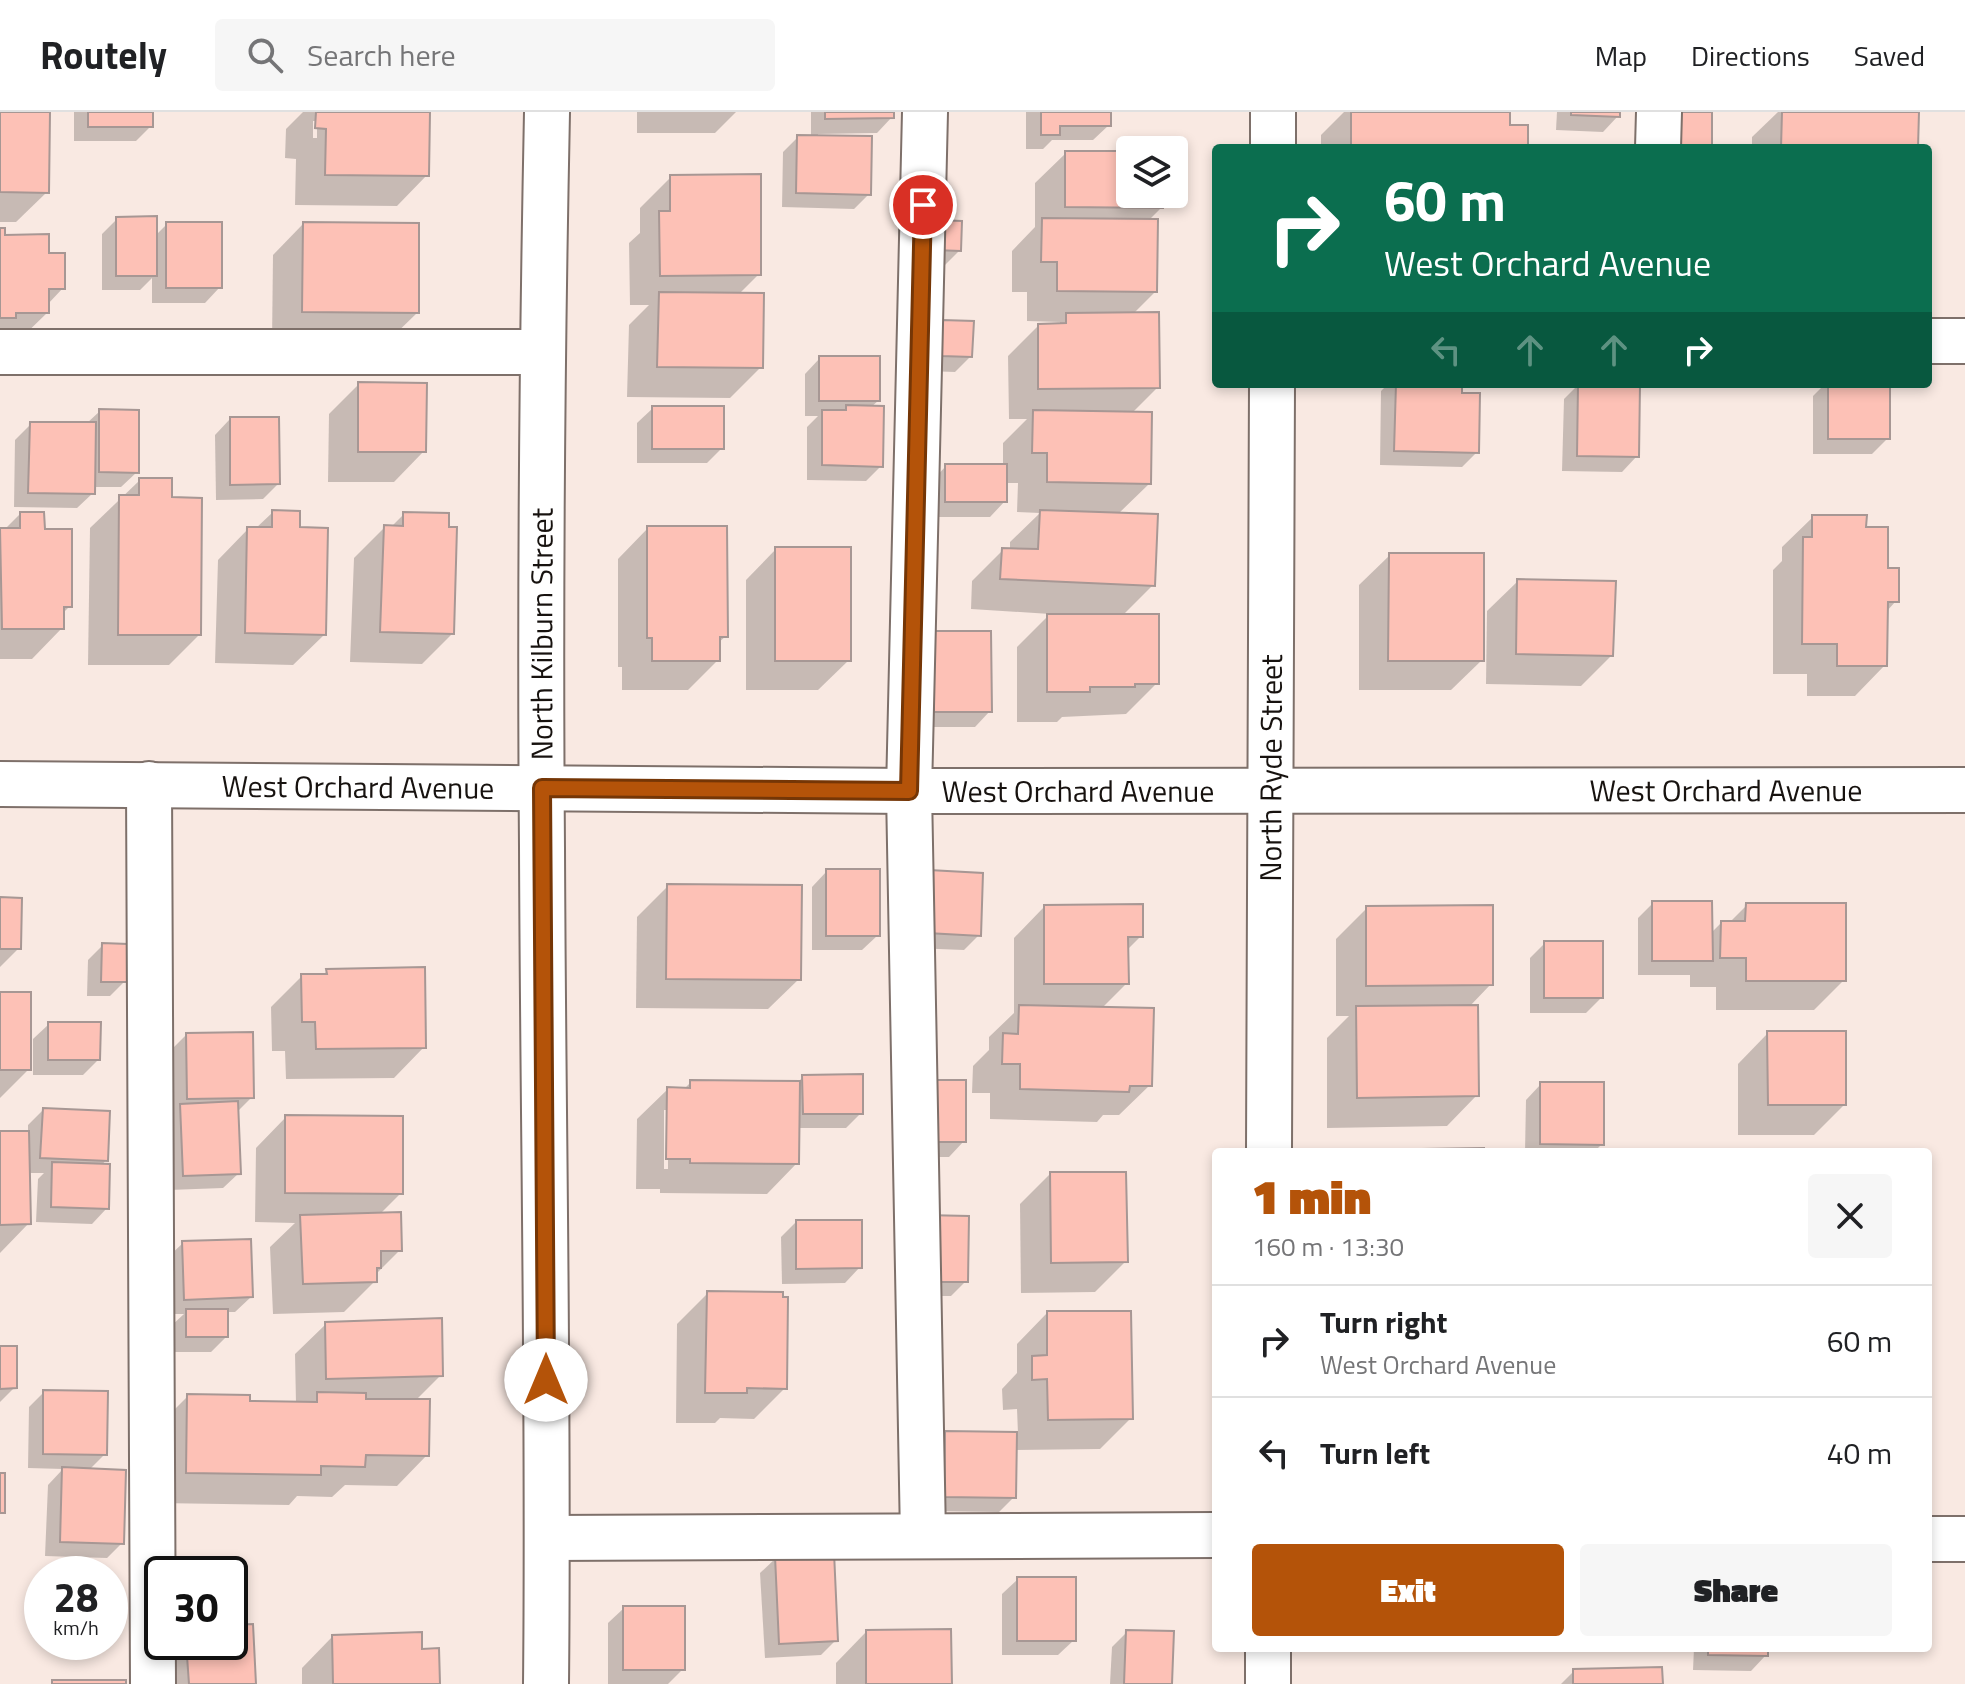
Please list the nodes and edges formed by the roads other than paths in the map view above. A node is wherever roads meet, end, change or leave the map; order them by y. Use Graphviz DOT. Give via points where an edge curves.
graph roads {
  1 [pos="547,112"];
  2 [pos="925,112"];
  3 [pos="1273,112"];
  4 [pos="1659,112"];
  5 [pos="1273,144"];
  6 [pos="1658,144"];
  7 [pos="1932,341"];
  8 [pos="1965,341"];
  9 [pos="0,352"];
  10 [pos="542,352"];
  11 [pos="1272,388"];
  12 [pos="0,784"];
  13 [pos="149,784"];
  14 [pos="542,788"];
  15 [pos="1965,790"];
  16 [pos="909,791"];
  17 [pos="1269,791"];
  18 [pos="1269,1148"];
  19 [pos="1212,1535"];
  20 [pos="923,1536"];
  21 [pos="548,1538"];
  22 [pos="1932,1539"];
  23 [pos="1965,1539"];
  24 [pos="1268,1652"];
  25 [pos="153,1684"];
  26 [pos="546,1684"];
  27 [pos="1268,1684"];
  1 -- 10 [label="street, North Kilburn Street"];
  2 -- 16 [label="street"];
  3 -- 5 [label="street"];
  4 -- 6 [label="street"];
  7 -- 8 [label="street"];
  9 -- 10 [label="street"];
  10 -- 14 [label="street, North Kilburn Street"];
  11 -- 17 [label="street, North Ryde Street"];
  12 -- 13 [label="street, West Orchard Avenue"];
  13 -- 14 [label="street, West Orchard Avenue"];
  13 -- 25 [label="street"];
  14 -- 16 [label="street, West Orchard Avenue"];
  14 -- 21 [label="street, North Kilburn Street"];
  15 -- 17 [label="street, West Orchard Avenue"];
  16 -- 17 [label="street, West Orchard Avenue"];
  16 -- 20 [label="street"];
  17 -- 18 [label="street, North Ryde Street"];
  19 -- 20 [label="street"];
  20 -- 21 [label="street"];
  21 -- 26 [label="street, North Kilburn Street"];
  22 -- 23 [label="street"];
  24 -- 27 [label="street"];
}
